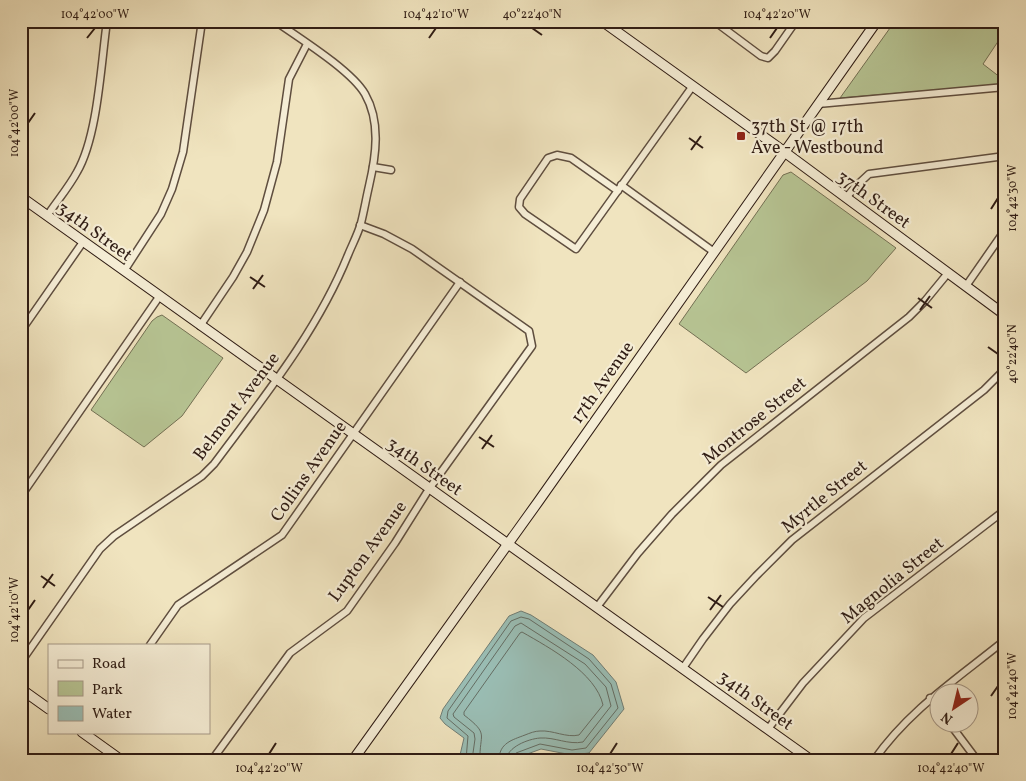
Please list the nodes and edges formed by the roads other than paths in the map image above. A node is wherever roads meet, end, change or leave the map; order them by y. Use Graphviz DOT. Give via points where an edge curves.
graph roads {
  1 [pos="107,21"];
  2 [pos="202,21"];
  3 [pos="275,21"];
  4 [pos="602,21"];
  5 [pos="714,21"];
  6 [pos="796,21"];
  7 [pos="876,21"];
  8 [pos="307,44"];
  9 [pos="692,87"];
  10 [pos="1005,88"];
  11 [pos="818,104"];
  12 [pos="784,152"];
  13 [pos="1005,156"];
  14 [pos="373,167"];
  15 [pos="390,170"];
  16 [pos="620,188"];
  17 [pos="21,197"];
  18 [pos="846,198"];
  19 [pos="47,216"];
  20 [pos="360,224"];
  21 [pos="1005,230"];
  22 [pos="83,242"];
  23 [pos="714,252"];
  24 [pos="124,272"];
  25 [pos="948,273"];
  26 [pos="460,282"];
  27 [pos="966,286"];
  28 [pos="159,297"];
  29 [pos="1005,315"];
  30 [pos="200,326"];
  31 [pos="21,331"];
  32 [pos="1005,369"];
  33 [pos="276,380"];
  34 [pos="352,434"];
  35 [pos="429,489"];
  36 [pos="21,496"];
  37 [pos="1005,510"];
  38 [pos="507,544"];
  39 [pos="597,608"];
  40 [pos="1005,640"];
  41 [pos="151,644"];
  42 [pos="21,662"];
  43 [pos="683,668"];
  44 [pos="948,684"];
  45 [pos="21,689"];
  46 [pos="928,700"];
  47 [pos="48,708"];
  48 [pos="768,729"];
  49 [pos="86,734"];
  50 [pos="958,734"];
  51 [pos="121,760"];
  52 [pos="212,760"];
  53 [pos="353,760"];
  54 [pos="811,760"];
  55 [pos="874,760"];
  56 [pos="978,760"];
  1 -- 19 [label="street" via="89,143 78,170"];
  2 -- 24 [label="street" via="178,170 161,214"];
  3 -- 8 [label="street, Belmont Avenue"];
  4 -- 9 [label="main road, 37th Street"];
  5 -- 6 [label="street" via="768,58"];
  7 -- 11 [label="main road, 17th Avenue"];
  8 -- 14 [label="street, Belmont Avenue" via="352,77 365,93 375,122"];
  8 -- 30 [label="street" via="289,79 277,162 264,210 247,252"];
  9 -- 12 [label="main road, 37th Street"];
  9 -- 16 [label="street"];
  10 -- 11 [label="street"];
  11 -- 12 [label="main road, 17th Avenue"];
  12 -- 18 [label="main road, 37th Street"];
  12 -- 23 [label="main road, 17th Avenue"];
  13 -- 18 [label="street" via="869,174"];
  14 -- 15 [label="street"];
  14 -- 20 [label="street, Belmont Avenue"];
  16 -- 16 [label="street" via="576,249 519,207 520,199 548,158 557,155 571,158"];
  16 -- 23 [label="street"];
  17 -- 19 [label="main road, 34th Street"];
  18 -- 25 [label="main road, 37th Street"];
  19 -- 22 [label="main road, 34th Street"];
  20 -- 26 [label="street" via="401,242"];
  20 -- 33 [label="street, Belmont Avenue" via="330,296"];
  21 -- 27 [label="street"];
  22 -- 24 [label="main road, 34th Street"];
  22 -- 31 [label="street"];
  23 -- 38 [label="main road, 17th Avenue"];
  24 -- 28 [label="main road, 34th Street"];
  25 -- 27 [label="main road, 37th Street"];
  25 -- 39 [label="street, Montrose Street" via="909,316 745,444 703,482 638,553"];
  26 -- 34 [label="street, Collins Avenue"];
  26 -- 35 [label="street, Lupton Avenue" via="529,332 532,346"];
  27 -- 29 [label="main road, 37th Street"];
  28 -- 30 [label="main road, 34th Street"];
  28 -- 36 [label="street"];
  30 -- 33 [label="main road, 34th Street"];
  32 -- 43 [label="street, Myrtle Street" via="984,390 792,540 730,604"];
  33 -- 34 [label="main road, 34th Street"];
  33 -- 42 [label="street, Belmont Avenue" via="202,476 100,549"];
  34 -- 35 [label="main road, 34th Street"];
  34 -- 41 [label="street, Collins Avenue" via="282,535 178,605"];
  35 -- 38 [label="main road, 34th Street"];
  35 -- 52 [label="street, Lupton Avenue" via="347,610 290,653"];
  37 -- 48 [label="street, Magnolia Street" via="864,618 803,683"];
  38 -- 39 [label="main road, 34th Street"];
  38 -- 53 [label="main road, 17th Avenue"];
  39 -- 43 [label="main road, 34th Street"];
  40 -- 44 [label="street"];
  43 -- 48 [label="main road, 34th Street"];
  45 -- 47 [label="main road"];
  46 -- 55 [label="street"];
  48 -- 54 [label="main road, 34th Street"];
  49 -- 51 [label="main road"];
  50 -- 56 [label="street"];
}
